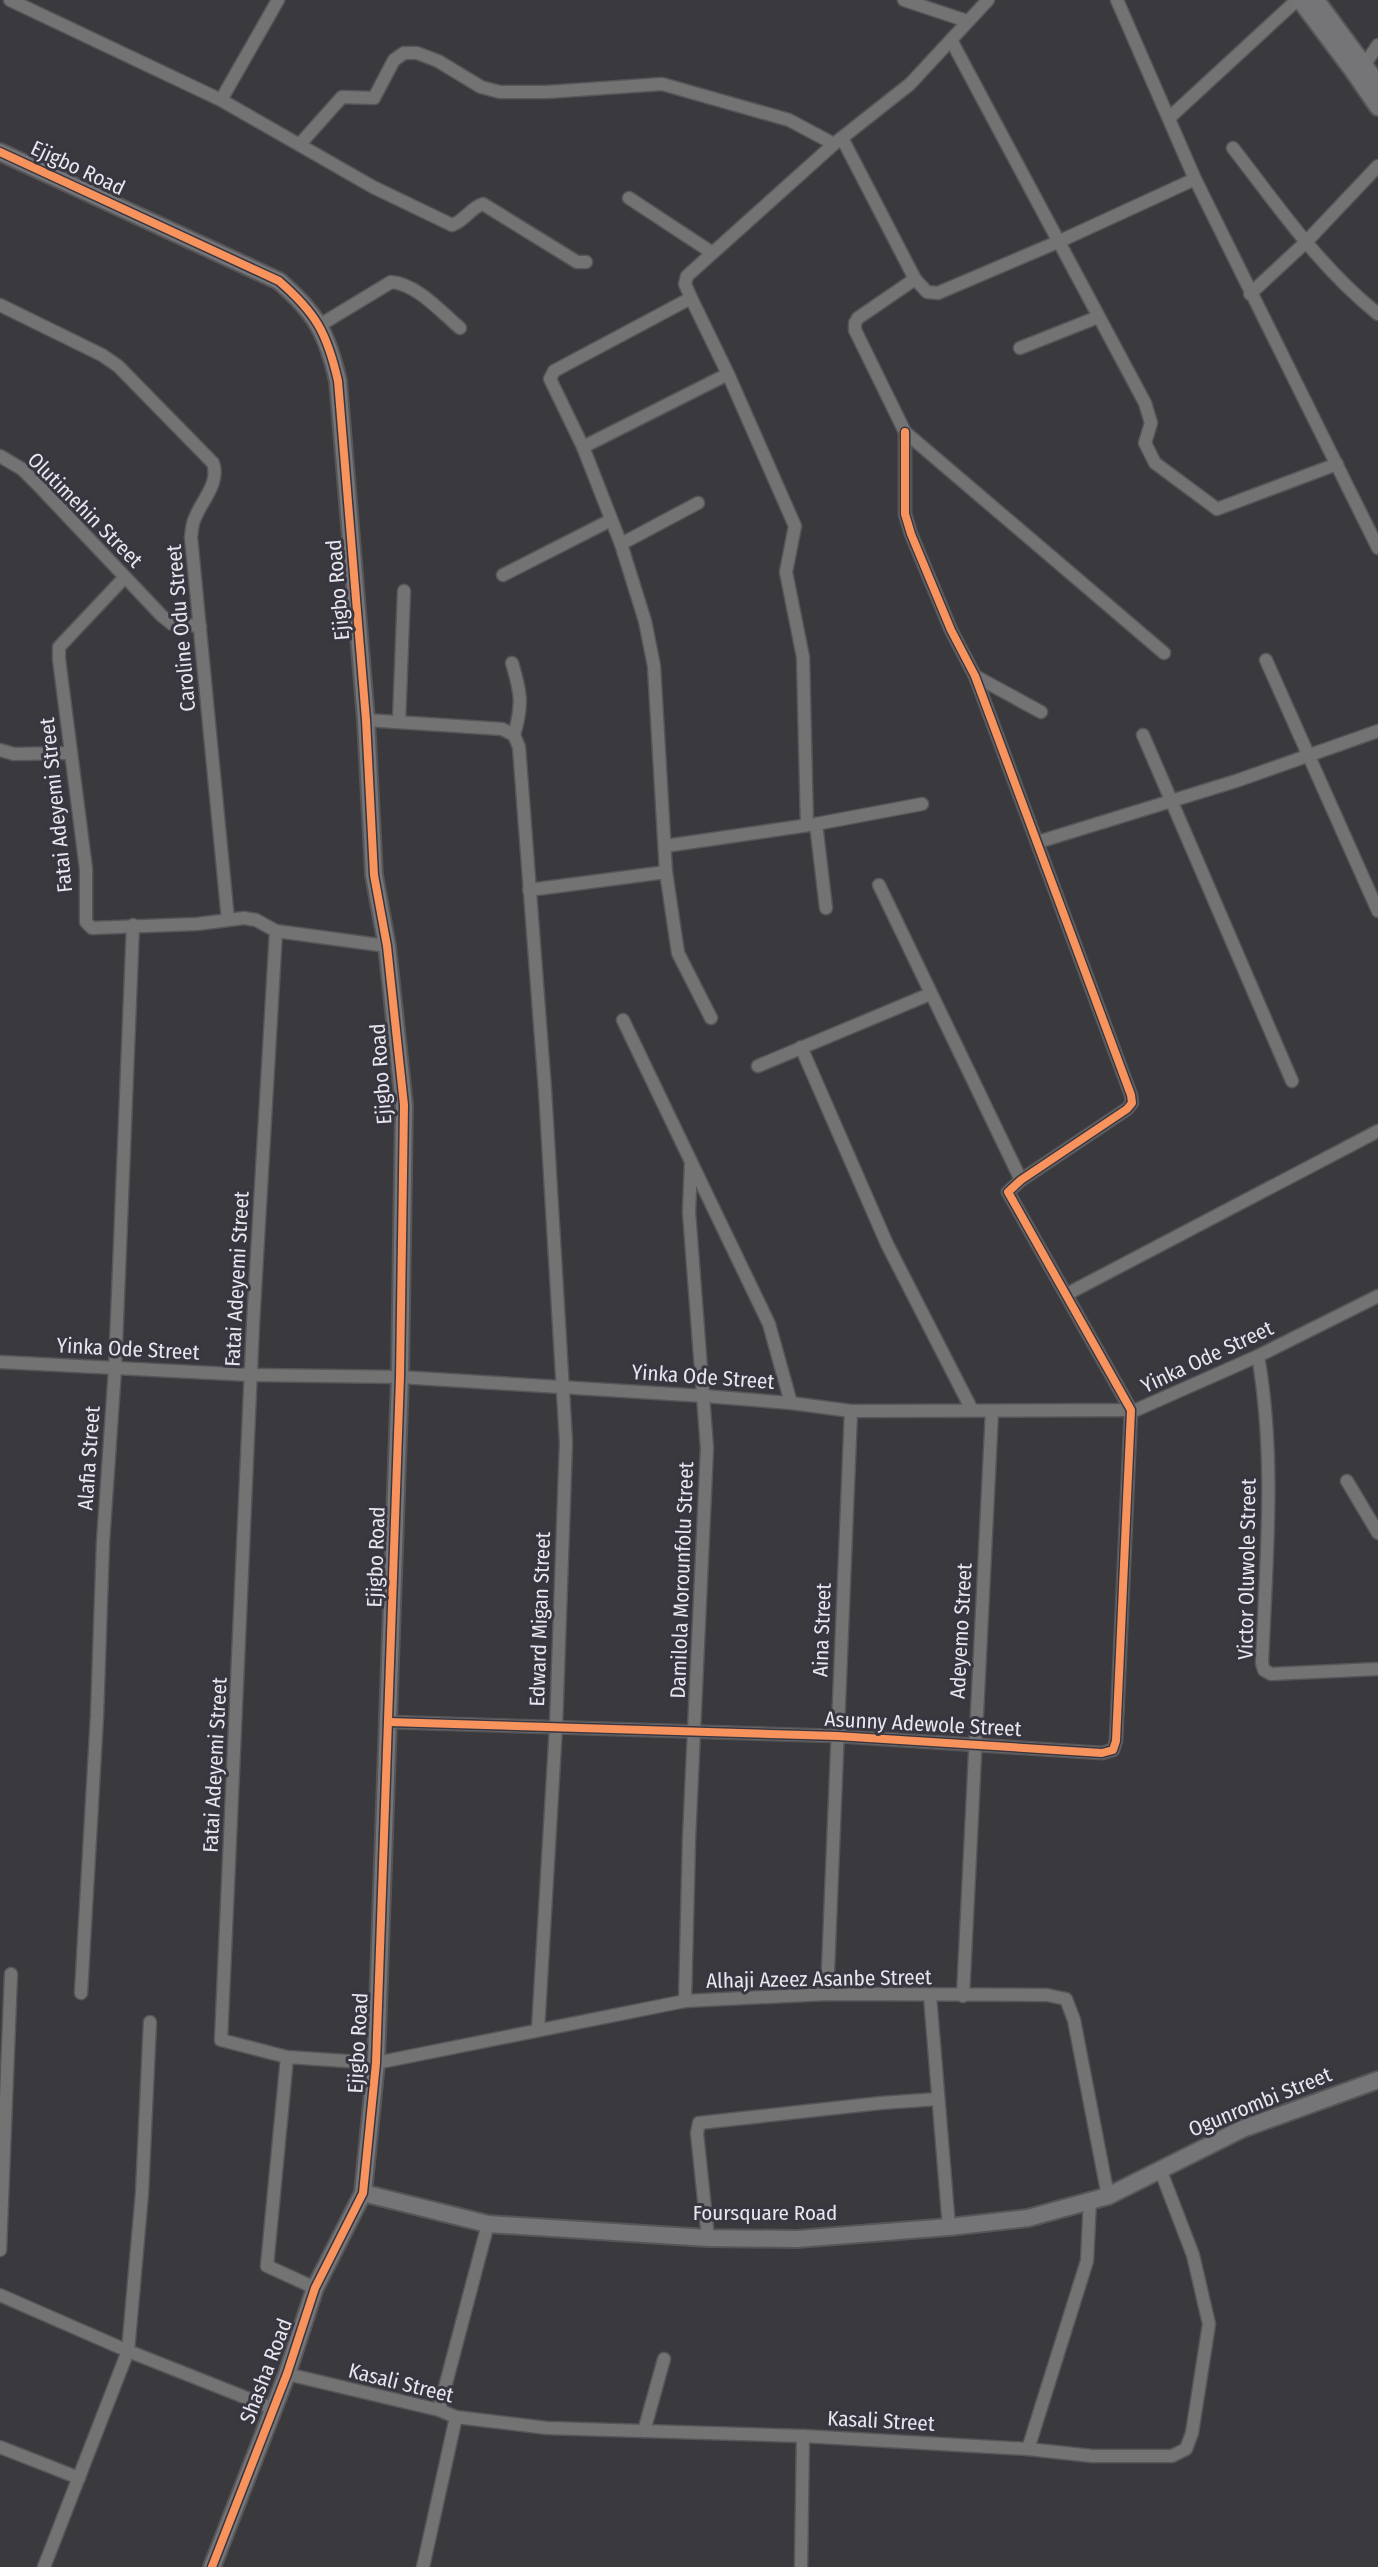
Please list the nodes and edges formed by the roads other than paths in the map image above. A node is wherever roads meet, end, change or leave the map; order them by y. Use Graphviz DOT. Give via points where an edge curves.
graph roads {
  1 [pos="10,0"];
  2 [pos="278,0"];
  3 [pos="904,0"];
  4 [pos="988,0"];
  5 [pos="1118,0"];
  6 [pos="1298,0"];
  7 [pos="1316,0"];
  8 [pos="968,21"];
  9 [pos="951,40"];
  10 [pos="1378,45"];
  11 [pos="1365,64"];
  12 [pos="1378,84"];
  13 [pos="221,100"];
  14 [pos="1378,107"];
  15 [pos="1169,118"];
  16 [pos="838,141"];
  17 [pos="300,144"];
  18 [pos="1233,148"];
  19 [pos="0,152"];
  20 [pos="1378,166"];
  21 [pos="1195,179"];
  22 [pos="629,198"];
  23 [pos="1060,241"];
  24 [pos="1306,242"];
  25 [pos="711,252"];
  26 [pos="586,262"];
  27 [pos="915,279"];
  28 [pos="1250,294"];
  29 [pos="691,298"];
  30 [pos="0,305"];
  31 [pos="1378,314"];
  32 [pos="1098,317"];
  33 [pos="320,325"];
  34 [pos="460,328"];
  35 [pos="1020,348"];
  36 [pos="728,374"];
  37 [pos="904,432"];
  38 [pos="583,447"];
  39 [pos="0,456"];
  40 [pos="1337,464"];
  41 [pos="698,503"];
  42 [pos="611,520"];
  43 [pos="621,544"];
  44 [pos="1378,548"];
  45 [pos="503,575"];
  46 [pos="125,578"];
  47 [pos="404,591"];
  48 [pos="200,626"];
  49 [pos="1164,653"];
  50 [pos="1266,660"];
  51 [pos="512,663"];
  52 [pos="975,676"];
  53 [pos="1041,712"];
  54 [pos="366,720"];
  55 [pos="399,721"];
  56 [pos="1378,731"];
  57 [pos="514,735"];
  58 [pos="1143,735"];
  59 [pos="0,750"];
  60 [pos="71,753"];
  61 [pos="1308,756"];
  62 [pos="1170,800"];
  63 [pos="922,804"];
  64 [pos="812,824"];
  65 [pos="1038,842"];
  66 [pos="664,846"];
  67 [pos="666,872"];
  68 [pos="879,885"];
  69 [pos="529,890"];
  70 [pos="826,908"];
  71 [pos="1378,911"];
  72 [pos="228,920"];
  73 [pos="133,925"];
  74 [pos="276,931"];
  75 [pos="387,946"];
  76 [pos="930,994"];
  77 [pos="711,1018"];
  78 [pos="623,1020"];
  79 [pos="801,1047"];
  80 [pos="758,1065"];
  81 [pos="1292,1081"];
  82 [pos="1378,1131"];
  83 [pos="691,1162"];
  84 [pos="1021,1180"];
  85 [pos="1067,1294"];
  86 [pos="1378,1296"];
  87 [pos="1258,1356"];
  88 [pos="0,1362"];
  89 [pos="115,1369"];
  90 [pos="251,1375"];
  91 [pos="400,1377"];
  92 [pos="565,1389"];
  93 [pos="704,1396"];
  94 [pos="792,1403"];
  95 [pos="972,1410"];
  96 [pos="1131,1410"];
  97 [pos="850,1411"];
  98 [pos="992,1411"];
  99 [pos="1347,1481"];
  100 [pos="1378,1533"];
  101 [pos="1378,1669"];
  102 [pos="389,1722"];
  103 [pos="556,1726"];
  104 [pos="695,1730"];
  105 [pos="837,1736"];
  106 [pos="975,1743"];
  107 [pos="11,1974"];
  108 [pos="81,1993"];
  109 [pos="827,1994"];
  110 [pos="930,1996"];
  111 [pos="963,1996"];
  112 [pos="685,2001"];
  113 [pos="150,2022"];
  114 [pos="538,2030"];
  115 [pos="287,2057"];
  116 [pos="376,2063"];
  117 [pos="1378,2080"];
  118 [pos="938,2099"];
  119 [pos="1160,2169"];
  120 [pos="363,2193"];
  121 [pos="1108,2196"];
  122 [pos="1090,2200"];
  123 [pos="488,2224"];
  124 [pos="949,2227"];
  125 [pos="708,2238"];
  126 [pos="0,2250"];
  127 [pos="315,2288"];
  128 [pos="0,2295"];
  129 [pos="128,2351"];
  130 [pos="664,2359"];
  131 [pos="287,2374"];
  132 [pos="272,2408"];
  133 [pos="439,2410"];
  134 [pos="456,2417"];
  135 [pos="644,2431"];
  136 [pos="803,2436"];
  137 [pos="0,2447"];
  138 [pos="1028,2449"];
  139 [pos="79,2478"];
  140 [pos="44,2567"];
  141 [pos="212,2567"];
  142 [pos="423,2567"];
  143 [pos="801,2567"];
  1 -- 13 [label="street"];
  2 -- 13 [label="street"];
  3 -- 8 [label="street"];
  4 -- 8 [label="street"];
  5 -- 15 [label="street"];
  6 -- 14 [label="street"];
  6 -- 15 [label="street"];
  7 -- 11 [label="street"];
  8 -- 9 [label="street"];
  9 -- 16 [label="street" via="910,84"];
  9 -- 23 [label="street"];
  10 -- 11 [label="street"];
  11 -- 12 [label="street"];
  13 -- 17 [label="street"];
  15 -- 21 [label="street"];
  16 -- 17 [label="street" via="789,120 662,84 500,92 481,87 438,61 404,53 394,60 374,98 342,97"];
  16 -- 25 [label="street"];
  16 -- 27 [label="street"];
  17 -- 26 [label="street" via="373,187 452,225 483,204 577,262"];
  18 -- 24 [label="street"];
  19 -- 33 [label="street, Ejigbo Road" via="279,282 303,302"];
  20 -- 24 [label="street"];
  21 -- 23 [label="street"];
  21 -- 28 [label="street"];
  22 -- 25 [label="street"];
  23 -- 27 [label="street" via="938,293 927,292"];
  23 -- 32 [label="street"];
  24 -- 28 [label="street"];
  24 -- 31 [label="street" via="1352,293"];
  25 -- 29 [label="street" via="687,276 685,284"];
  27 -- 37 [label="street" via="855,323"];
  28 -- 40 [label="street"];
  29 -- 36 [label="street"];
  29 -- 38 [label="street" via="550,375"];
  30 -- 48 [label="street, Caroline Odu Street" via="118,366 213,463 214,481 194,519 191,537"];
  32 -- 35 [label="street"];
  32 -- 40 [label="street" via="1145,402 1151,423 1145,443 1155,463 1217,508"];
  33 -- 34 [label="street" via="391,282 411,288"];
  33 -- 54 [label="street, Ejigbo Road" via="331,349 338,381"];
  36 -- 38 [label="street"];
  36 -- 64 [label="street" via="795,526 786,572 803,657"];
  37 -- 49 [label="street"];
  37 -- 52 [label="street" via="905,514 951,630"];
  38 -- 42 [label="street"];
  39 -- 46 [label="street, Olutimehin Street" via="22,469"];
  40 -- 44 [label="street"];
  41 -- 43 [label="street"];
  42 -- 43 [label="street"];
  42 -- 45 [label="street"];
  43 -- 66 [label="street" via="645,621 654,666"];
  46 -- 48 [label="street, Olutimehin Street" via="172,624"];
  46 -- 60 [label="street, Fatai Adeyemi Street" via="59,647"];
  47 -- 55 [label="street"];
  48 -- 72 [label="street, Caroline Odu Street"];
  50 -- 61 [label="street"];
  51 -- 57 [label="street" via="521,711"];
  52 -- 53 [label="street"];
  52 -- 65 [label="street"];
  54 -- 55 [label="street"];
  54 -- 75 [label="street, Ejigbo Road" via="374,875"];
  55 -- 57 [label="street" via="502,729"];
  56 -- 61 [label="street"];
  57 -- 69 [label="street, Edward Migan Street" via="519,747"];
  58 -- 62 [label="street"];
  59 -- 60 [label="street" via="14,754"];
  60 -- 73 [label="street, Fatai Adeyemi Street" via="86,868 86,922 92,928"];
  61 -- 62 [label="street"];
  61 -- 71 [label="street"];
  62 -- 65 [label="street"];
  62 -- 81 [label="street"];
  63 -- 64 [label="street"];
  64 -- 66 [label="street"];
  64 -- 70 [label="street"];
  65 -- 84 [label="street" via="1132,1103"];
  66 -- 67 [label="street"];
  67 -- 69 [label="street"];
  67 -- 77 [label="street" via="679,958"];
  68 -- 76 [label="street"];
  69 -- 92 [label="street, Edward Migan Street"];
  72 -- 73 [label="street, Fatai Adeyemi Street"];
  72 -- 74 [label="street, Fatai Adeyemi Street" via="256,920"];
  73 -- 89 [label="street, Alafia Street"];
  74 -- 75 [label="street"];
  74 -- 90 [label="street, Fatai Adeyemi Street"];
  75 -- 91 [label="street, Ejigbo Road" via="404,1105"];
  76 -- 79 [label="street"];
  76 -- 84 [label="street"];
  78 -- 83 [label="street"];
  79 -- 80 [label="street"];
  79 -- 95 [label="street" via="886,1244"];
  82 -- 85 [label="street"];
  83 -- 93 [label="street, Damilola Morounfolu Street" via="688,1212"];
  83 -- 94 [label="street" via="769,1323"];
  84 -- 85 [label="street" via="1011,1187 1010,1197"];
  85 -- 96 [label="street"];
  86 -- 87 [label="street, Yinka Ode Street"];
  87 -- 96 [label="street, Yinka Ode Street" via="1142,1409"];
  87 -- 101 [label="street, Victor Oluwole Street" via="1268,1437 1264,1670 1271,1674"];
  88 -- 89 [label="street, Yinka Ode Street"];
  89 -- 90 [label="street, Yinka Ode Street"];
  89 -- 108 [label="street, Alafia Street"];
  90 -- 91 [label="street, Yinka Ode Street"];
  90 -- 115 [label="street, Fatai Adeyemi Street" via="221,2040"];
  91 -- 92 [label="street, Yinka Ode Street"];
  91 -- 102 [label="street, Ejigbo Road"];
  92 -- 93 [label="street, Yinka Ode Street"];
  92 -- 103 [label="street, Edward Migan Street"];
  93 -- 94 [label="street, Yinka Ode Street"];
  93 -- 104 [label="street, Damilola Morounfolu Street" via="707,1448"];
  94 -- 97 [label="street, Yinka Ode Street"];
  95 -- 97 [label="street, Yinka Ode Street"];
  95 -- 98 [label="street, Yinka Ode Street"];
  96 -- 98 [label="street, Yinka Ode Street"];
  96 -- 106 [label="street, Asunny Adewole Street" via="1113,1750 1102,1753"];
  97 -- 105 [label="street, Aina Street"];
  98 -- 106 [label="street, Adeyemo Street"];
  99 -- 100 [label="street"];
  102 -- 103 [label="street, Asunny Adewole Street"];
  102 -- 116 [label="street, Ejigbo Road"];
  103 -- 104 [label="street, Asunny Adewole Street"];
  103 -- 114 [label="street, Edward Migan Street"];
  104 -- 105 [label="street, Asunny Adewole Street"];
  104 -- 112 [label="street, Damilola Morounfolu Street"];
  105 -- 106 [label="street, Asunny Adewole Street"];
  105 -- 109 [label="street, Aina Street"];
  106 -- 111 [label="street, Adeyemo Street"];
  107 -- 126 [label="street"];
  109 -- 110 [label="street, Alhaji Azeez Asanbe Street"];
  109 -- 112 [label="street, Alhaji Azeez Asanbe Street"];
  110 -- 111 [label="street, Alhaji Azeez Asanbe Street"];
  110 -- 118 [label="street"];
  111 -- 121 [label="street, Alhaji Azeez Asanbe Street" via="1047,1995 1066,1999 1074,2020"];
  112 -- 114 [label="street, Alhaji Azeez Asanbe Street"];
  113 -- 129 [label="street" via="142,2193"];
  114 -- 116 [label="street, Alhaji Azeez Asanbe Street"];
  115 -- 116 [label="street, Fatai Adeyemi Street"];
  115 -- 127 [label="street" via="267,2266"];
  116 -- 120 [label="street, Ejigbo Road"];
  117 -- 119 [label="street, Ogunrombi Street" via="1242,2129"];
  118 -- 124 [label="street"];
  118 -- 125 [label="street" via="699,2124"];
  119 -- 121 [label="street, Foursquare Road"];
  119 -- 138 [label="street, Kasali Street" via="1193,2255 1209,2324 1192,2433 1186,2449 1172,2456 1092,2456"];
  120 -- 123 [label="street, Foursquare Road"];
  120 -- 127 [label="street, Shasha Road"];
  121 -- 122 [label="street, Foursquare Road"];
  122 -- 124 [label="street, Foursquare Road" via="1028,2218"];
  122 -- 138 [label="street" via="1087,2261"];
  123 -- 125 [label="street, Foursquare Road"];
  123 -- 133 [label="street"];
  124 -- 125 [label="street, Foursquare Road" via="797,2239"];
  127 -- 131 [label="street, Shasha Road"];
  128 -- 129 [label="street"];
  129 -- 132 [label="street"];
  129 -- 139 [label="street"];
  130 -- 135 [label="street"];
  131 -- 132 [label="street, Shasha Road"];
  131 -- 133 [label="street, Kasali Street"];
  132 -- 141 [label="street, Shasha Road"];
  133 -- 134 [label="street, Kasali Street"];
  134 -- 135 [label="street, Kasali Street" via="547,2428"];
  134 -- 142 [label="street"];
  135 -- 136 [label="street, Kasali Street"];
  136 -- 138 [label="street, Kasali Street"];
  136 -- 143 [label="street"];
  137 -- 139 [label="street"];
  139 -- 140 [label="street"];
}
